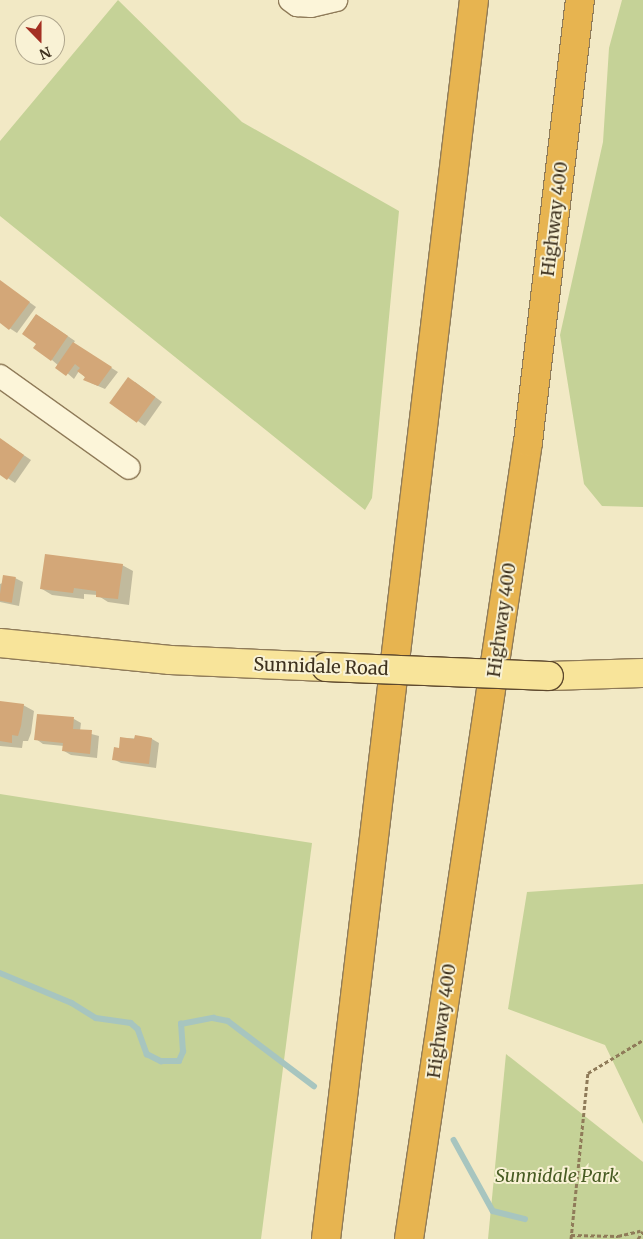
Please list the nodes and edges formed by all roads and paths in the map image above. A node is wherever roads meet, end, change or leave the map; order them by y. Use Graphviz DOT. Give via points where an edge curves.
graph roads {
  1 [pos="290,0"];
  2 [pos="336,0"];
  3 [pos="474,0"];
  4 [pos="580,0"];
  5 [pos="0,376"];
  6 [pos="129,468"];
  7 [pos="0,643"];
  8 [pos="643,673"];
  9 [pos="643,1040"];
  10 [pos="642,1231"];
  11 [pos="571,1237"];
  12 [pos="326,1239"];
  13 [pos="409,1239"];
  14 [pos="638,1239"];
  1 -- 2 [label="street" via="297,5 310,6"];
  3 -- 12 [label="highway"];
  4 -- 13 [label="highway, Highway 400" via="528,442"];
  5 -- 6 [label="street"];
  7 -- 8 [label="main road, Sunnidale Road, bridge" via="170,660 549,676"];
  9 -- 11 [label="path" via="588,1073"];
  10 -- 11 [label="path" via="618,1236"];
  10 -- 14 [label="path"];
}
